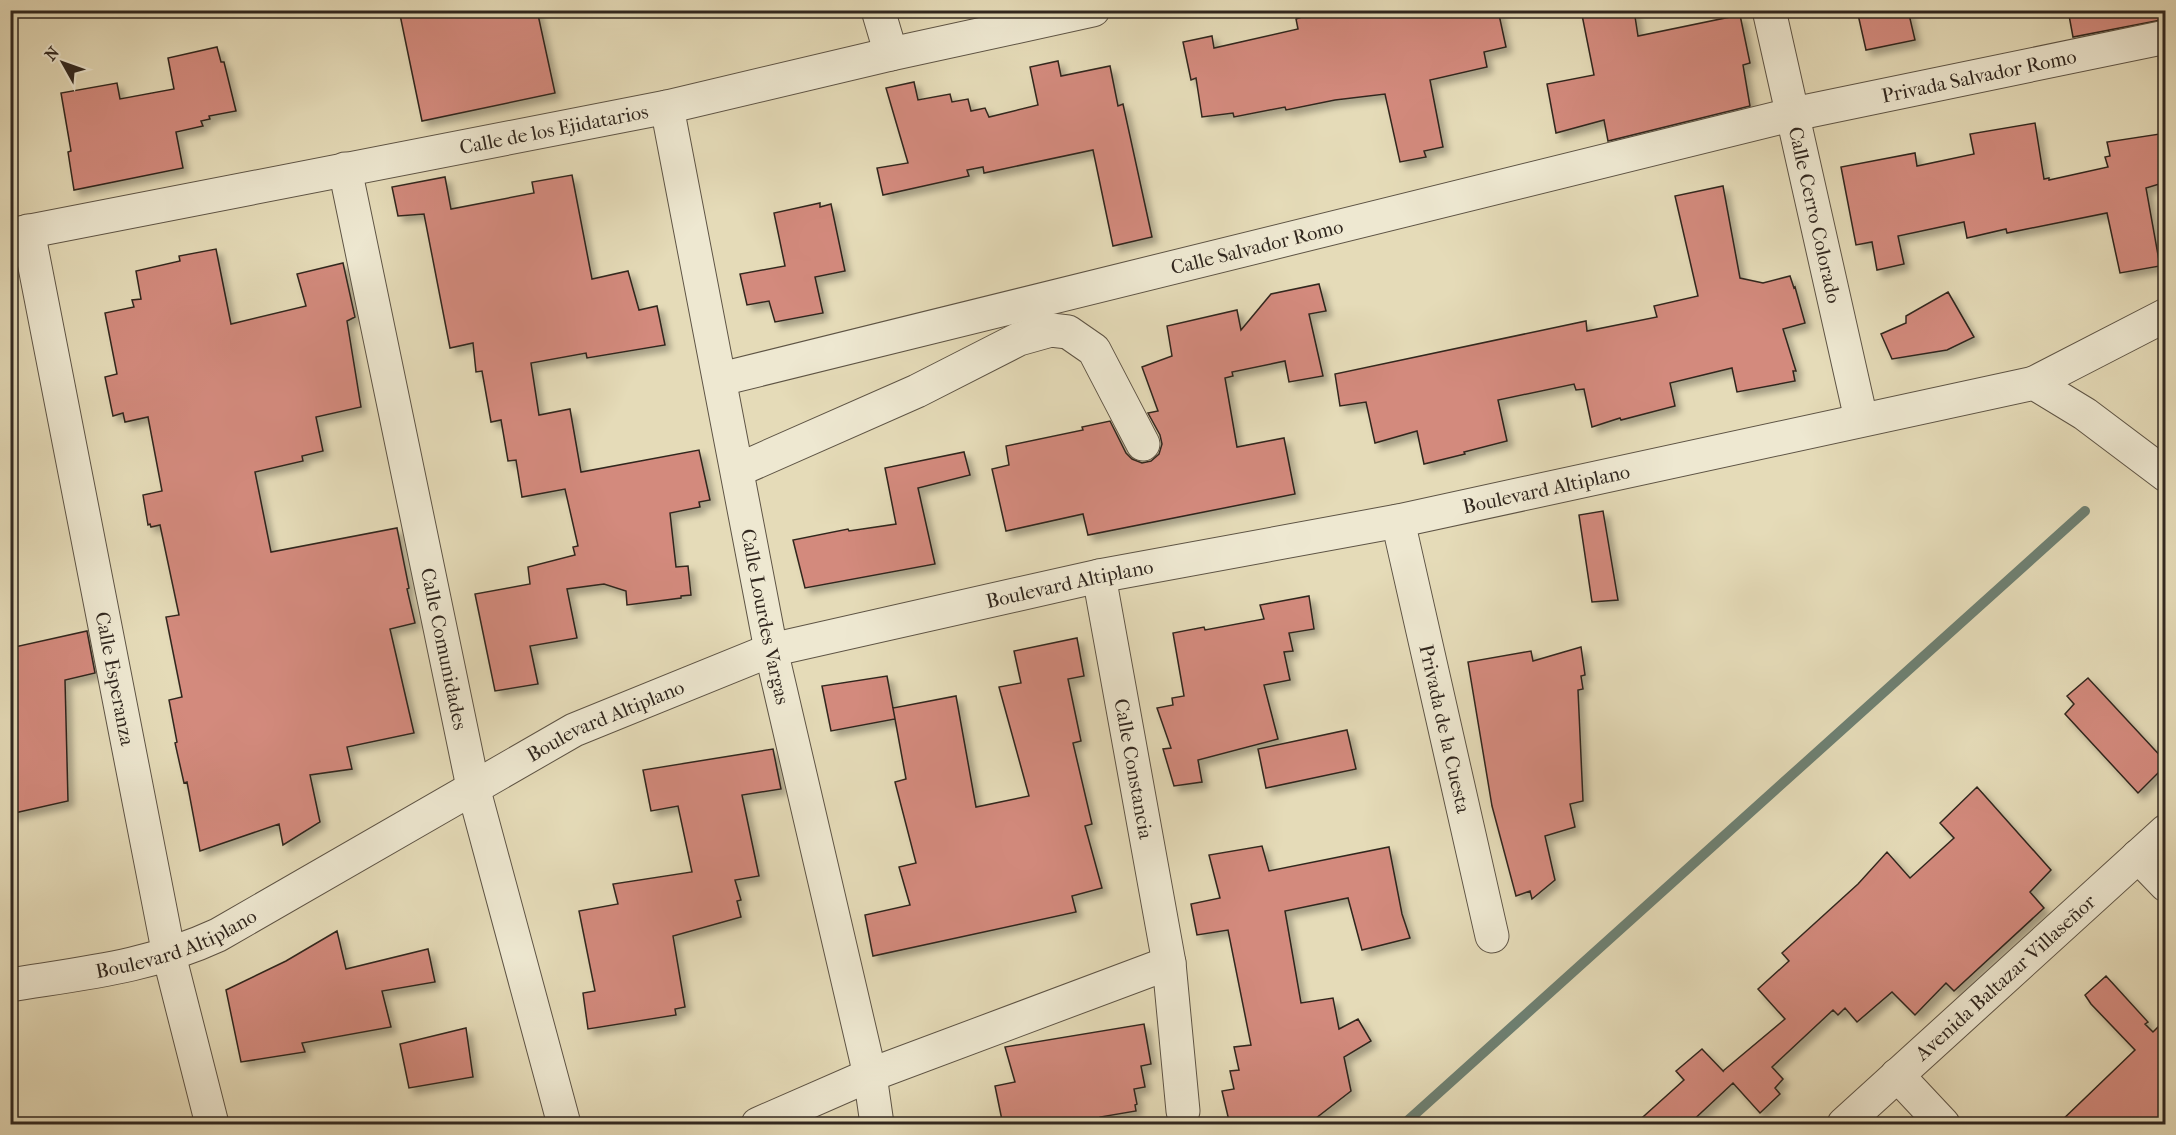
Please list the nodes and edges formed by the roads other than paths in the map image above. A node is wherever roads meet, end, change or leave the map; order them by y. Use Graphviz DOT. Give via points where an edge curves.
graph roads {
  1 [pos="878,10"];
  2 [pos="1093,10"];
  3 [pos="1769,10"];
  4 [pos="2166,37"];
  5 [pos="891,54"];
  6 [pos="668,107"];
  7 [pos="1794,114"];
  8 [pos="345,169"];
  9 [pos="19,233"];
  10 [pos="2166,315"];
  11 [pos="721,379"];
  12 [pos="2034,383"];
  13 [pos="1861,419"];
  14 [pos="1143,444"];
  15 [pos="738,471"];
  16 [pos="2166,475"];
  17 [pos="1398,522"];
  18 [pos="1099,576"];
  19 [pos="771,651"];
  20 [pos="473,787"];
  21 [pos="2166,831"];
  22 [pos="2138,856"];
  23 [pos="2166,885"];
  24 [pos="1492,936"];
  25 [pos="169,955"];
  26 [pos="1169,963"];
  27 [pos="10,985"];
  28 [pos="870,1075"];
  29 [pos="1896,1075"];
  30 [pos="1183,1112"];
  31 [pos="212,1125"];
  32 [pos="564,1125"];
  33 [pos="759,1125"];
  34 [pos="877,1125"];
  35 [pos="1844,1125"];
  36 [pos="1943,1125"];
  1 -- 5 [label="street"];
  2 -- 5 [label="street, Calle de los Ejidatarios"];
  3 -- 7 [label="street, Calle Cerro Colorado"];
  4 -- 7 [label="street, Privada Salvador Romo"];
  5 -- 6 [label="street, Calle de los Ejidatarios"];
  6 -- 8 [label="street, Calle de los Ejidatarios"];
  6 -- 11 [label="street, Calle Lourdes Vargas"];
  7 -- 11 [label="street, Calle Salvador Romo"];
  7 -- 13 [label="street, Calle Cerro Colorado"];
  8 -- 9 [label="street, Calle de los Ejidatarios"];
  8 -- 20 [label="street, Calle Comunidades"];
  9 -- 25 [label="street, Calle Esperanza"];
  10 -- 12 [label="street, Boulevard Altiplano"];
  11 -- 15 [label="street, Calle Lourdes Vargas"];
  12 -- 13 [label="street, Boulevard Altiplano"];
  12 -- 16 [label="street" via="2085,414"];
  13 -- 17 [label="street, Boulevard Altiplano"];
  14 -- 15 [label="street" via="1094,350 1068,332 1051,330 1019,339 917,391"];
  15 -- 19 [label="street, Calle Lourdes Vargas"];
  17 -- 18 [label="street, Boulevard Altiplano"];
  17 -- 24 [label="street, Privada de la Cuesta"];
  18 -- 19 [label="street, Boulevard Altiplano"];
  18 -- 26 [label="street, Calle Constancia"];
  19 -- 20 [label="street, Boulevard Altiplano" via="573,730"];
  19 -- 28 [label="street, Calle Lourdes Vargas"];
  20 -- 25 [label="street, Boulevard Altiplano" via="218,935"];
  20 -- 32 [label="street, Calle Comunidades"];
  21 -- 22 [label="street, Avenida Baltazar Villaseñor"];
  22 -- 23 [label="street"];
  22 -- 29 [label="street, Avenida Baltazar Villaseñor"];
  25 -- 27 [label="street, Boulevard Altiplano" via="130,966"];
  25 -- 31 [label="street, Calle Esperanza"];
  26 -- 28 [label="street"];
  26 -- 30 [label="street, Calle Constancia"];
  28 -- 33 [label="street"];
  28 -- 34 [label="street, Calle Lourdes Vargas"];
  29 -- 35 [label="street, Avenida Baltazar Villaseñor"];
  29 -- 36 [label="street"];
}
